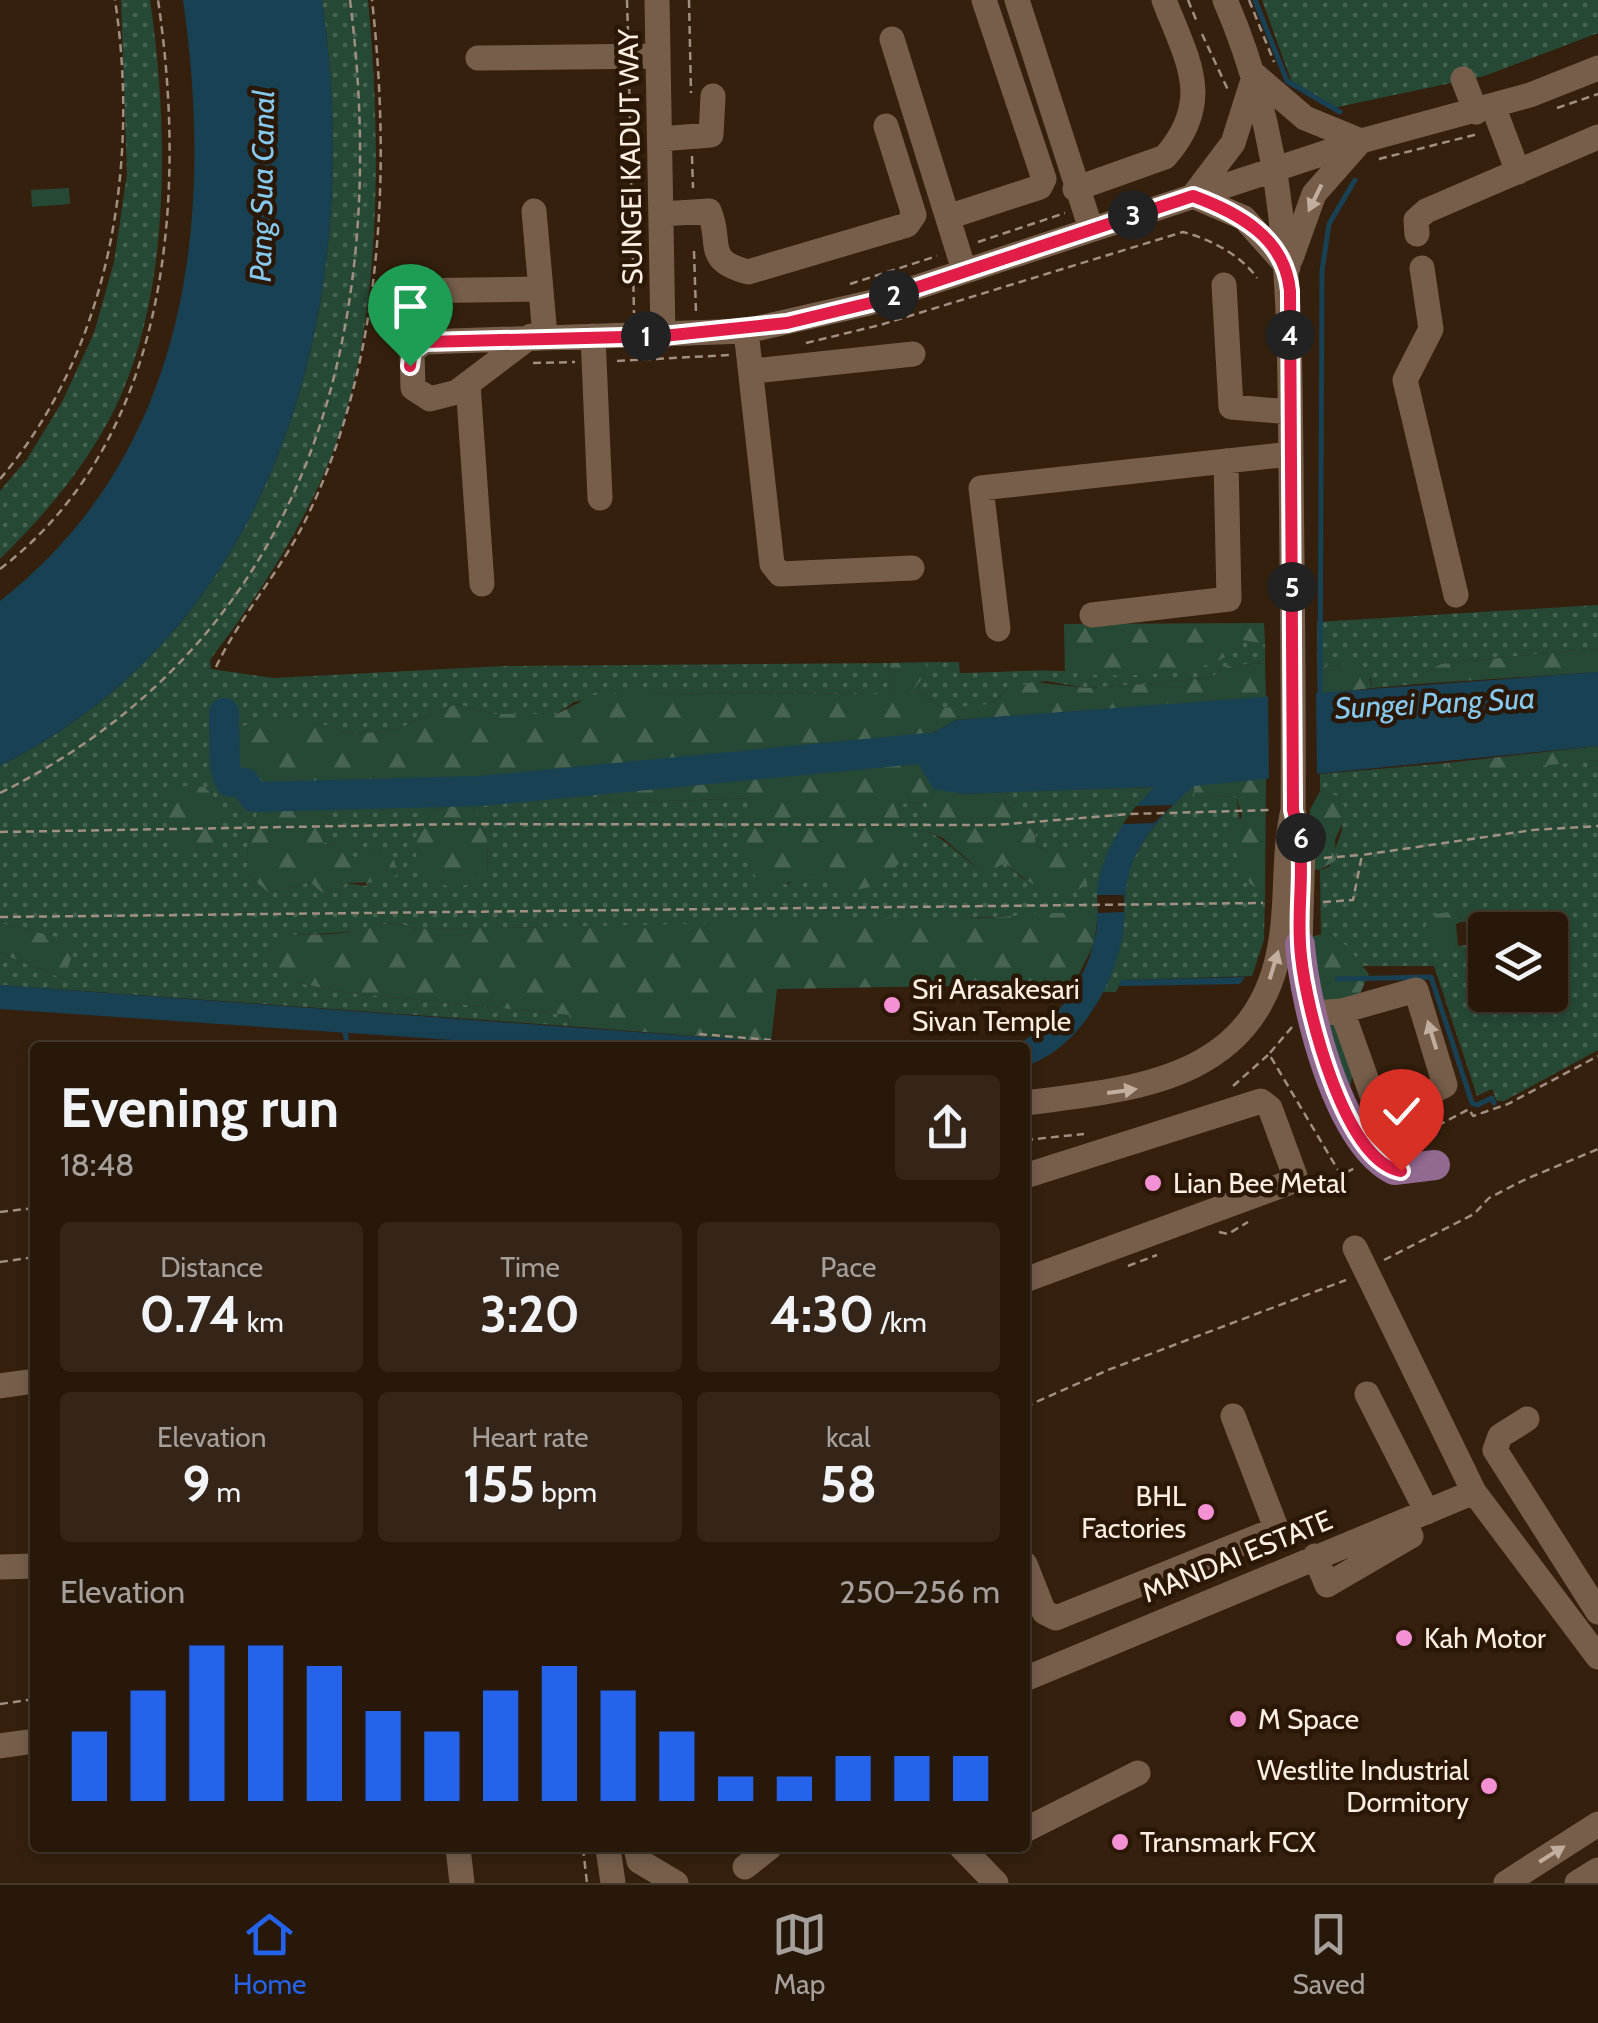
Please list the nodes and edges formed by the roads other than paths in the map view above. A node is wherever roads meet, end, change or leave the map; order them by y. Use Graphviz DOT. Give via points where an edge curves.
graph roads {
  1 [pos="658,0"];
  2 [pos="984,0"];
  3 [pos="1017,0"];
  4 [pos="1164,0"];
  5 [pos="1226,0"];
  6 [pos="892,39"];
  7 [pos="658,56"];
  8 [pos="478,58"];
  9 [pos="1598,68"];
  10 [pos="1265,69"];
  11 [pos="1463,79"];
  12 [pos="712,96"];
  13 [pos="1490,115"];
  14 [pos="886,126"];
  15 [pos="1598,137"];
  16 [pos="660,140"];
  17 [pos="1361,141"];
  18 [pos="1276,168"];
  19 [pos="1518,172"];
  20 [pos="1075,189"];
  21 [pos="1193,196"];
  22 [pos="534,211"];
  23 [pos="661,214"];
  24 [pos="948,217"];
  25 [pos="1091,229"];
  26 [pos="1416,234"];
  27 [pos="1288,267"];
  28 [pos="1422,268"];
  29 [pos="964,270"];
  30 [pos="1224,285"];
  31 [pos="541,290"];
  32 [pos="403,291"];
  33 [pos="746,331"];
  34 [pos="538,336"];
  35 [pos="593,336"];
  36 [pos="663,336"];
  37 [pos="913,354"];
  38 [pos="754,371"];
  39 [pos="468,384"];
  40 [pos="1290,412"];
  41 [pos="1290,454"];
  42 [pos="1226,461"];
  43 [pos="600,498"];
  44 [pos="912,568"];
  45 [pos="482,584"];
  46 [pos="1456,595"];
  47 [pos="1092,615"];
  48 [pos="998,628"];
  49 [pos="1293,800"];
  50 [pos="1300,944"];
  51 [pos="1328,1012"];
  52 [pos="1030,1102"];
  53 [pos="1435,1165"];
  54 [pos="1030,1174"];
  55 [pos="1355,1248"];
  56 [pos="1030,1278"];
  57 [pos="30,1382"];
  58 [pos="0,1386"];
  59 [pos="1367,1394"];
  60 [pos="1234,1416"];
  61 [pos="1527,1419"];
  62 [pos="1474,1492"];
  63 [pos="1427,1512"];
  64 [pos="1412,1536"];
  65 [pos="1316,1556"];
  66 [pos="30,1566"];
  67 [pos="0,1567"];
  68 [pos="1171,1570"];
  69 [pos="1030,1577"];
  70 [pos="1594,1605"];
  71 [pos="1186,1609"];
  72 [pos="1567,1615"];
  73 [pos="1598,1657"];
  74 [pos="1030,1676"];
  75 [pos="30,1742"];
  76 [pos="0,1746"];
  77 [pos="1138,1773"];
  78 [pos="1598,1824"];
  79 [pos="1030,1827"];
  80 [pos="458,1852"];
  81 [pos="608,1852"];
  82 [pos="637,1852"];
  83 [pos="765,1852"];
  84 [pos="976,1852"];
  85 [pos="745,1867"];
  86 [pos="1598,1870"];
  87 [pos="462,1883"];
  88 [pos="612,1883"];
  89 [pos="676,1883"];
  90 [pos="996,1883"];
  91 [pos="1506,1883"];
  92 [pos="1577,1883"];
  1 -- 7 [label="street, SUNGEI KADUT WAY"];
  2 -- 24 [label="street" via="1044,179 1040,187"];
  3 -- 20 [label="street"];
  4 -- 20 [label="street" via="1195,81 1178,135 1158,161"];
  5 -- 10 [label="street"];
  6 -- 24 [label="street"];
  7 -- 8 [label="street"];
  7 -- 16 [label="street, SUNGEI KADUT WAY"];
  9 -- 13 [label="street"];
  10 -- 17 [label="street" via="1305,118"];
  10 -- 18 [label="street"];
  10 -- 21 [label="street" via="1233,144"];
  11 -- 13 [label="street"];
  12 -- 16 [label="street" via="711,135"];
  13 -- 17 [label="street"];
  13 -- 19 [label="street"];
  14 -- 23 [label="street" via="914,215 908,225 748,272 718,256 709,211"];
  15 -- 19 [label="street"];
  16 -- 23 [label="street, SUNGEI KADUT WAY"];
  17 -- 18 [label="street"];
  17 -- 27 [label="street, one-way" via="1314,194"];
  18 -- 21 [label="street"];
  18 -- 27 [label="street"];
  19 -- 26 [label="street" via="1426,211 1416,220"];
  20 -- 25 [label="street"];
  21 -- 25 [label="street"];
  21 -- 27 [label="street" via="1244,218"];
  22 -- 31 [label="street"];
  23 -- 36 [label="street, SUNGEI KADUT WAY"];
  24 -- 29 [label="street"];
  25 -- 29 [label="street"];
  27 -- 40 [label="street"];
  28 -- 46 [label="street" via="1431,329 1406,380"];
  29 -- 33 [label="street" via="870,303"];
  30 -- 40 [label="street" via="1232,408"];
  31 -- 32 [label="street"];
  31 -- 34 [label="street"];
  33 -- 36 [label="street"];
  33 -- 38 [label="street"];
  34 -- 35 [label="street"];
  34 -- 39 [label="street"];
  34 -- 39 [label="street" via="416,346 410,366 419,393 430,399"];
  35 -- 36 [label="street"];
  35 -- 43 [label="street"];
  37 -- 38 [label="street"];
  38 -- 44 [label="street" via="772,564 780,574"];
  39 -- 45 [label="street"];
  40 -- 41 [label="street"];
  41 -- 42 [label="street"];
  41 -- 49 [label="street"];
  42 -- 47 [label="street" via="1229,599"];
  42 -- 48 [label="street" via="981,488"];
  49 -- 50 [label="street" via="1303,847"];
  52 -- 49 [label="street, one-way" via="1164,1081 1205,1060 1245,1022 1266,990 1281,940"];
  50 -- 51 [label="main road"];
  51 -- 51 [label="street, one-way" via="1378,1112 1388,1114 1444,1085 1416,990"];
  51 -- 53 [label="main road" via="1347,1116 1378,1162 1401,1171"];
  54 -- 56 [label="street" via="1261,1101 1270,1108 1294,1171 1291,1182"];
  55 -- 62 [label="street"];
  57 -- 58 [label="street"];
  59 -- 63 [label="street"];
  60 -- 68 [label="street" via="1275,1528"];
  61 -- 70 [label="street" via="1500,1436 1494,1450"];
  62 -- 63 [label="street, MANDAI ESTATE"];
  62 -- 72 [label="street"];
  63 -- 65 [label="street, MANDAI ESTATE"];
  64 -- 65 [label="street" via="1327,1585"];
  65 -- 71 [label="street, MANDAI ESTATE"];
  66 -- 67 [label="street"];
  68 -- 69 [label="street" via="1056,1618 1044,1612"];
  68 -- 71 [label="street"];
  70 -- 72 [label="street"];
  71 -- 74 [label="street, MANDAI ESTATE"];
  72 -- 73 [label="street"];
  75 -- 76 [label="street"];
  77 -- 79 [label="street"];
  91 -- 78 [label="street, one-way"];
  80 -- 87 [label="street"];
  81 -- 88 [label="street"];
  82 -- 89 [label="street" via="639,1861"];
  83 -- 85 [label="street"];
  84 -- 90 [label="street"];
  86 -- 92 [label="street"];
}
